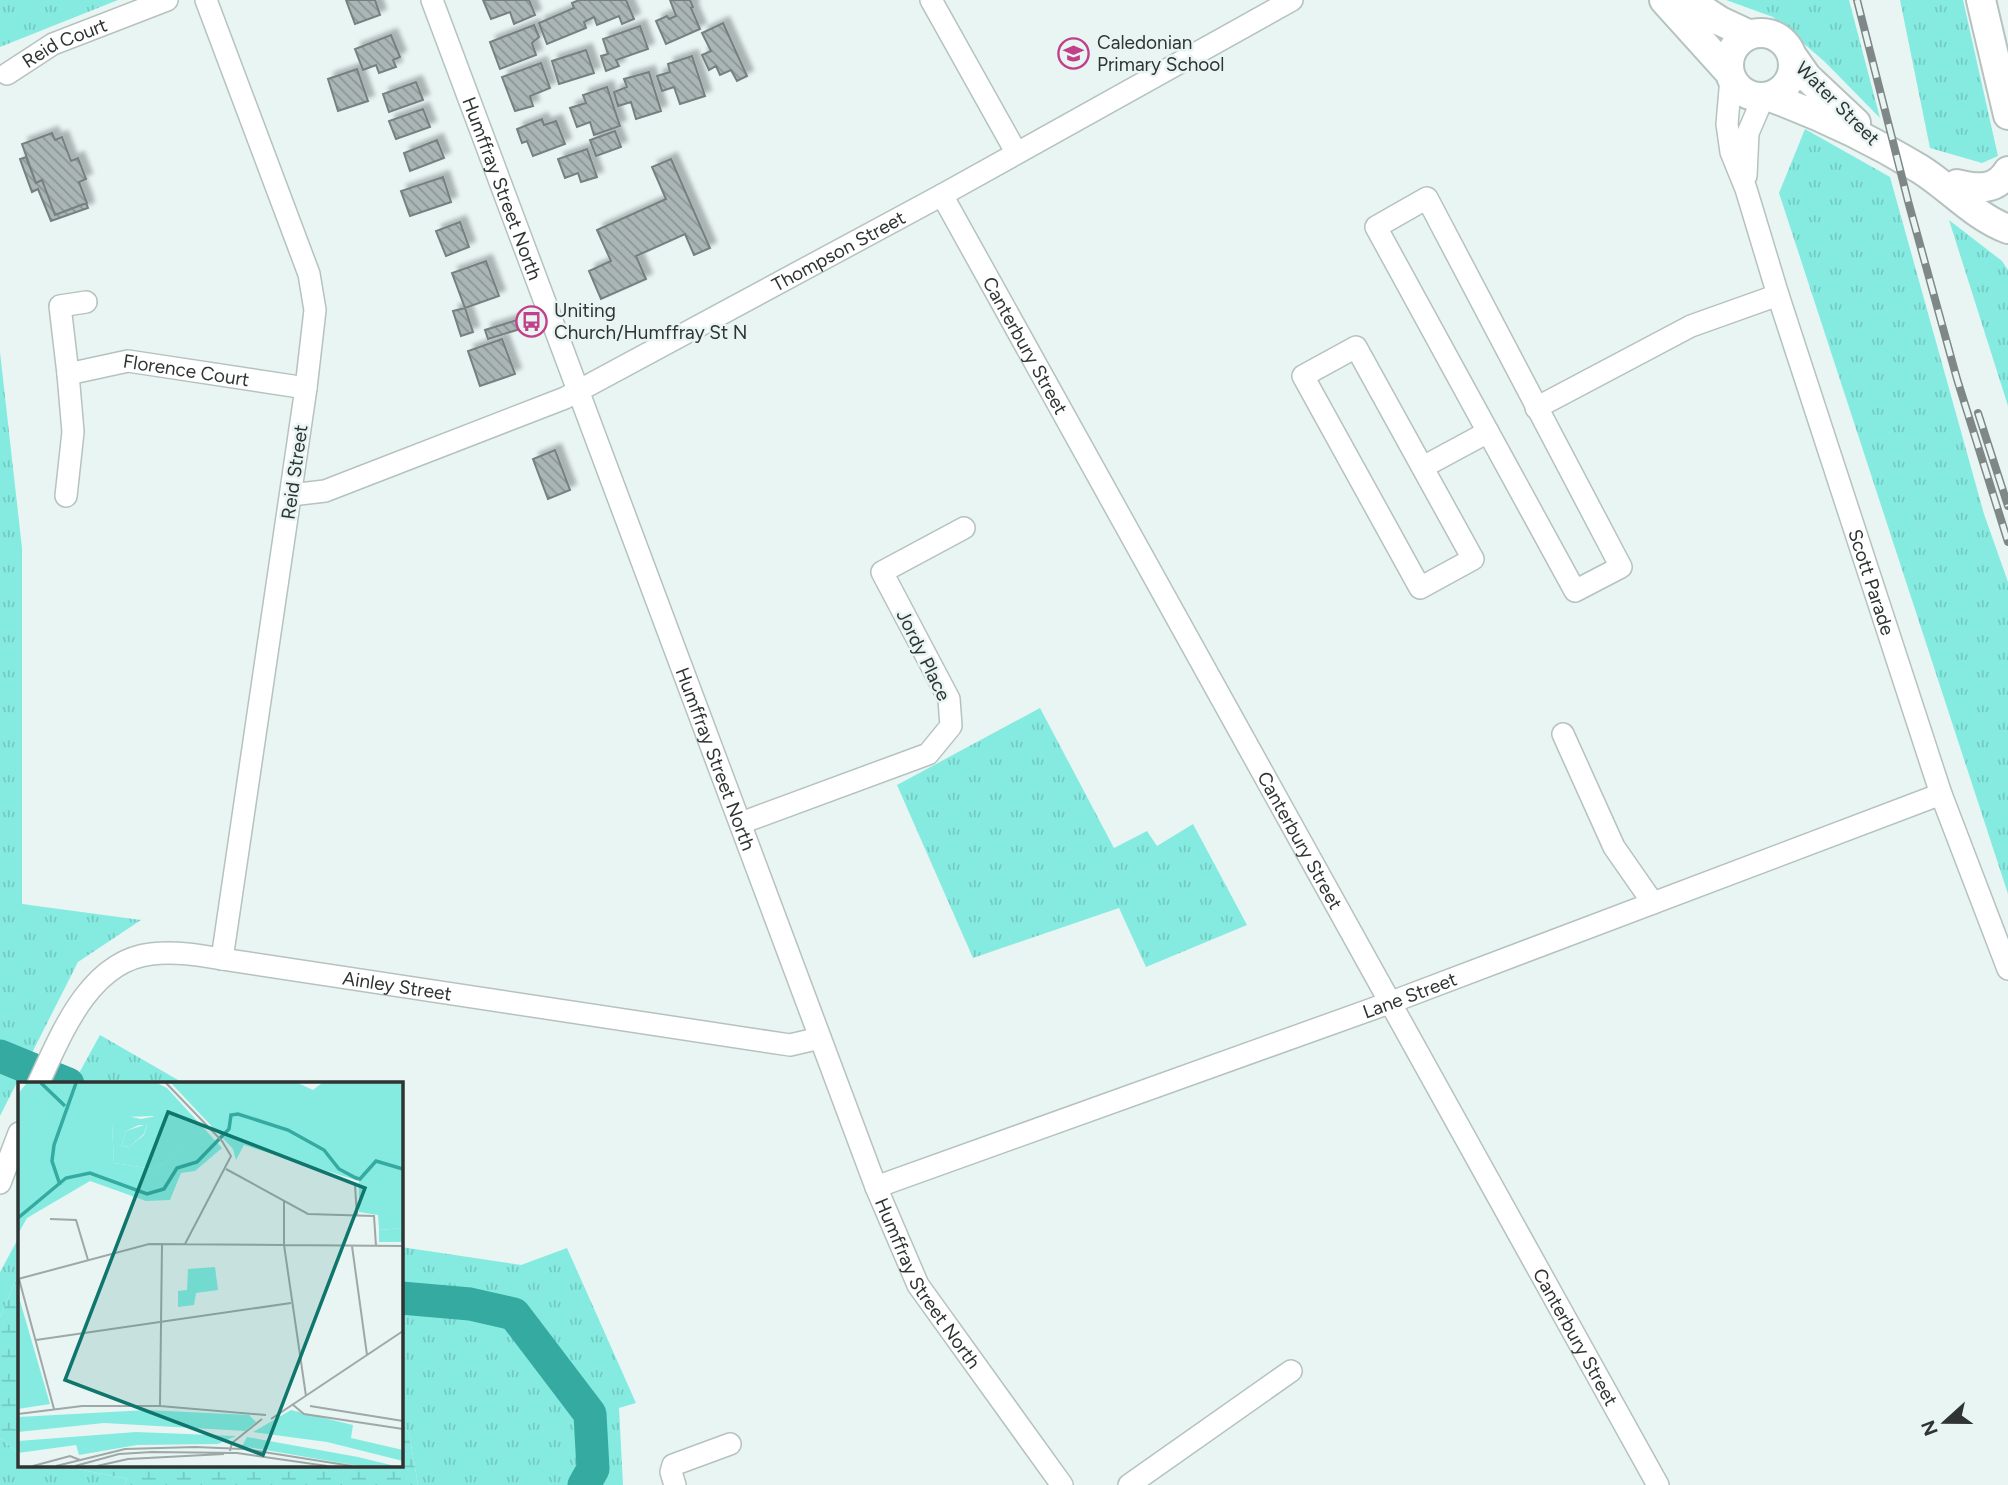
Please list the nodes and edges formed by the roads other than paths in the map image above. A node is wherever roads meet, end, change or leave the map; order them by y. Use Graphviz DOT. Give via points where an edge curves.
graph roads {
  1 [pos="167,0"];
  2 [pos="206,0"];
  3 [pos="432,0"];
  4 [pos="931,0"];
  5 [pos="1292,0"];
  6 [pos="1664,0"];
  7 [pos="1688,0"];
  8 [pos="1981,0"];
  9 [pos="1750,35"];
  10 [pos="1793,57"];
  11 [pos="7,74"];
  12 [pos="1730,75"];
  13 [pos="1767,97"];
  14 [pos="2008,114"];
  15 [pos="1884,148"];
  16 [pos="1016,152"];
  17 [pos="1922,170"];
  18 [pos="2008,171"];
  19 [pos="1958,184"];
  20 [pos="1746,189"];
  21 [pos="942,195"];
  22 [pos="2002,222"];
  23 [pos="1777,295"];
  24 [pos="86,302"];
  25 [pos="68,374"];
  26 [pos="306,388"];
  27 [pos="579,391"];
  28 [pos="1536,408"];
  29 [pos="1488,432"];
  30 [pos="1423,467"];
  31 [pos="291,495"];
  32 [pos="66,496"];
  33 [pos="964,528"];
  34 [pos="1563,734"];
  35 [pos="1941,794"];
  36 [pos="741,823"];
  37 [pos="1653,903"];
  38 [pos="222,958"];
  39 [pos="2008,969"];
  40 [pos="1389,1003"];
  41 [pos="820,1038"];
  42 [pos="39,1082"];
  43 [pos="18,1136"];
  44 [pos="0,1183"];
  45 [pos="876,1187"];
  46 [pos="1291,1371"];
  47 [pos="730,1444"];
  48 [pos="675,1485"];
  49 [pos="1062,1485"];
  50 [pos="1129,1485"];
  51 [pos="1658,1485"];
  1 -- 11 [label="street, Reid Court" via="53,44"];
  2 -- 26 [label="street, Reid Street" via="313,288"];
  3 -- 27 [label="street, Humffray Street North"];
  4 -- 16 [label="street"];
  5 -- 16 [label="street, Thompson Street"];
  6 -- 12 [label="main road"];
  7 -- 9 [label="main road"];
  8 -- 14 [label="main road"];
  9 -- 10 [label="main road" via="1765,33 1779,38"];
  9 -- 12 [label="main road" via="1730,54"];
  10 -- 13 [label="main road" via="1791,77 1779,93"];
  10 -- 15 [label="main road, Water Street" via="1807,77"];
  12 -- 13 [label="main road" via="1741,91"];
  12 -- 20 [label="street, Scott Parade" via="1728,140"];
  13 -- 15 [label="main road, Water Street" via="1814,113"];
  13 -- 20 [label="street, Scott Parade" via="1748,134"];
  15 -- 17 [label="main road, Water Street"];
  16 -- 21 [label="street, Thompson Street"];
  17 -- 19 [label="main road, Water Street"];
  17 -- 22 [label="main road, Water Street"];
  18 -- 19 [label="main road" via="1990,187"];
  19 -- 22 [label="main road, Water Street" via="1981,198"];
  20 -- 23 [label="street, Scott Parade"];
  21 -- 27 [label="street, Thompson Street"];
  21 -- 40 [label="street, Canterbury Street"];
  23 -- 28 [label="street" via="1691,326"];
  23 -- 35 [label="street, Scott Parade"];
  24 -- 25 [label="street" via="60,306"];
  25 -- 26 [label="street, Florence Court" via="128,361"];
  25 -- 32 [label="street" via="73,432"];
  26 -- 31 [label="street, Reid Street"];
  27 -- 31 [label="street, Thompson Street" via="325,491"];
  27 -- 36 [label="street, Humffray Street North"];
  28 -- 29 [label="street" via="1621,567 1575,591"];
  28 -- 29 [label="street" via="1427,198 1376,227"];
  29 -- 30 [label="street"];
  30 -- 30 [label="street" via="1473,559 1420,588 1303,376 1356,347"];
  31 -- 38 [label="street, Reid Street"];
  33 -- 36 [label="street, Jordy Place" via="882,572 949,699 951,726 928,754"];
  34 -- 37 [label="street" via="1614,847"];
  35 -- 37 [label="street, Lane Street"];
  35 -- 39 [label="street, Scott Parade"];
  36 -- 41 [label="street, Humffray Street North"];
  37 -- 40 [label="street, Lane Street"];
  38 -- 41 [label="street, Ainley Street" via="790,1045"];
  38 -- 42 [label="street, Ainley Street" via="149,954 122,964 97,981 82,1001"];
  40 -- 45 [label="street, Lane Street"];
  40 -- 51 [label="street, Canterbury Street"];
  41 -- 45 [label="street, Humffray Street North"];
  43 -- 44 [label="street"];
  45 -- 49 [label="street, Humffray Street North" via="918,1284"];
  46 -- 50 [label="street"];
  47 -- 48 [label="street" via="673,1465"];
}
